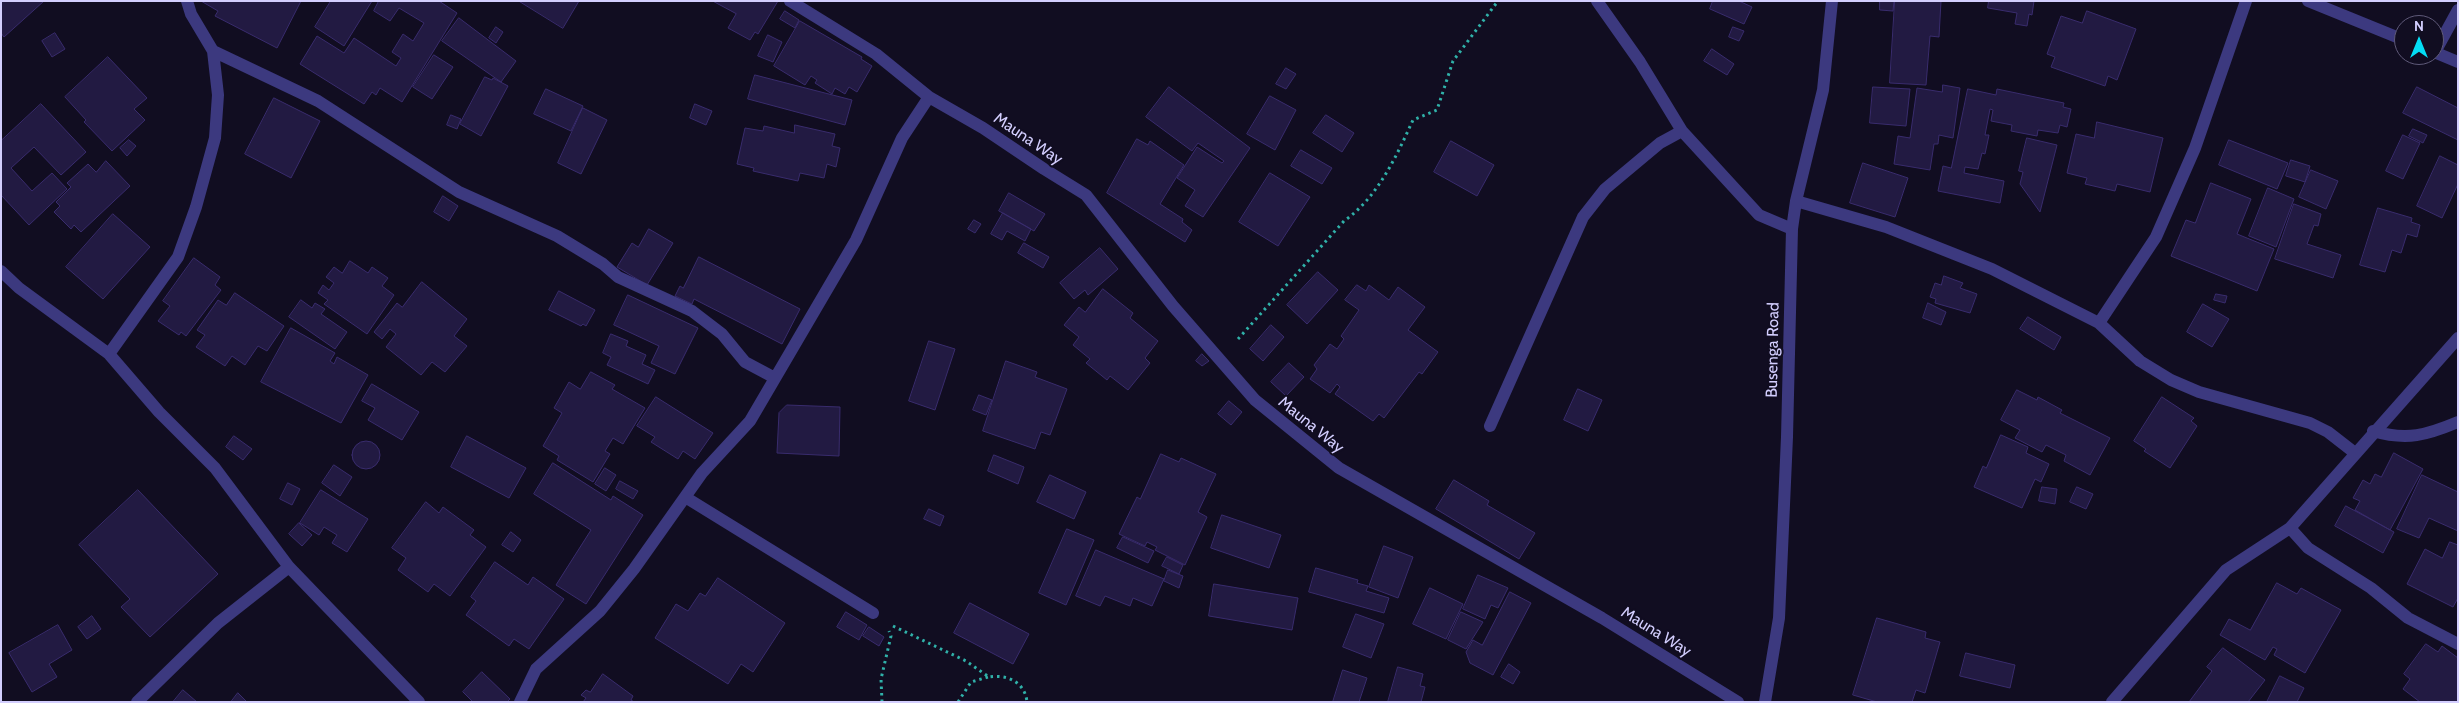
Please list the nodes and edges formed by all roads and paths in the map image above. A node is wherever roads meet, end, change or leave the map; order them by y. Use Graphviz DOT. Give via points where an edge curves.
graph roads {
  1 [pos="187,1"];
  2 [pos="790,1"];
  3 [pos="1498,1"];
  4 [pos="1597,1"];
  5 [pos="1832,1"];
  6 [pos="2246,1"];
  7 [pos="2308,1"];
  8 [pos="2458,10"];
  9 [pos="2444,34"];
  10 [pos="2394,36"];
  11 [pos="213,51"];
  12 [pos="2444,56"];
  13 [pos="2458,62"];
  14 [pos="929,97"];
  15 [pos="1682,131"];
  16 [pos="1796,200"];
  17 [pos="1792,229"];
  18 [pos="1,271"];
  19 [pos="2099,322"];
  20 [pos="2458,338"];
  21 [pos="109,354"];
  22 [pos="1218,360"];
  23 [pos="775,378"];
  24 [pos="2458,422"];
  25 [pos="1490,426"];
  26 [pos="2373,432"];
  27 [pos="2355,453"];
  28 [pos="685,497"];
  29 [pos="2290,528"];
  30 [pos="289,567"];
  31 [pos="873,612"];
  32 [pos="2458,644"];
  33 [pos="989,677"];
  34 [pos="137,702"];
  35 [pos="419,702"];
  36 [pos="520,702"];
  37 [pos="882,702"];
  38 [pos="958,702"];
  39 [pos="1027,702"];
  40 [pos="1738,702"];
  41 [pos="1765,702"];
  42 [pos="2112,702"];
  1 -- 11 [label="street"];
  2 -- 14 [label="street, Mauna Way" via="876,54"];
  3 -- 22 [label="path" via="1453,60 1437,110 1413,120 1396,159 1362,209 1338,228"];
  4 -- 15 [label="street" via="1640,62"];
  5 -- 16 [label="street, Busenga Road" via="1822,90"];
  6 -- 19 [label="street" via="2195,148 2156,237"];
  7 -- 10 [label="street"];
  8 -- 9 [label="street"];
  11 -- 21 [label="street" via="218,95 215,138 196,207 178,257"];
  11 -- 23 [label="street" via="318,101 459,192 557,236 618,277 692,311 722,334 745,362"];
  12 -- 13 [label="street"];
  14 -- 22 [label="street, Mauna Way" via="1086,195"];
  14 -- 23 [label="street" via="902,138 856,240"];
  15 -- 17 [label="street" via="1759,216"];
  15 -- 25 [label="street" via="1660,143 1605,189 1584,217"];
  16 -- 17 [label="street, Busenga Road"];
  16 -- 19 [label="street" via="1886,227 1992,269"];
  17 -- 41 [label="street, Busenga Road" via="1779,618"];
  18 -- 21 [label="street" via="19,288"];
  19 -- 27 [label="street" via="2140,360 2170,380 2199,392 2310,423"];
  20 -- 26 [label="street"];
  21 -- 30 [label="street" via="215,468"];
  22 -- 40 [label="street, Mauna Way" via="1255,400 1339,468 1602,618"];
  23 -- 28 [label="street" via="750,422 702,472"];
  24 -- 26 [label="street" via="2433,433 2395,438"];
  26 -- 27 [label="street"];
  27 -- 29 [label="street"];
  28 -- 31 [label="street"];
  28 -- 36 [label="street" via="600,611 536,668"];
  29 -- 32 [label="street" via="2308,548 2371,588 2408,618"];
  29 -- 42 [label="street" via="2226,570"];
  30 -- 34 [label="street" via="218,623"];
  30 -- 35 [label="street"];
  33 -- 37 [label="path" via="904,629 886,624 891,636 880,679"];
  33 -- 38 [label="path" via="971,682"];
  33 -- 39 [label="path" via="1001,675 1014,680 1026,693"];
}
